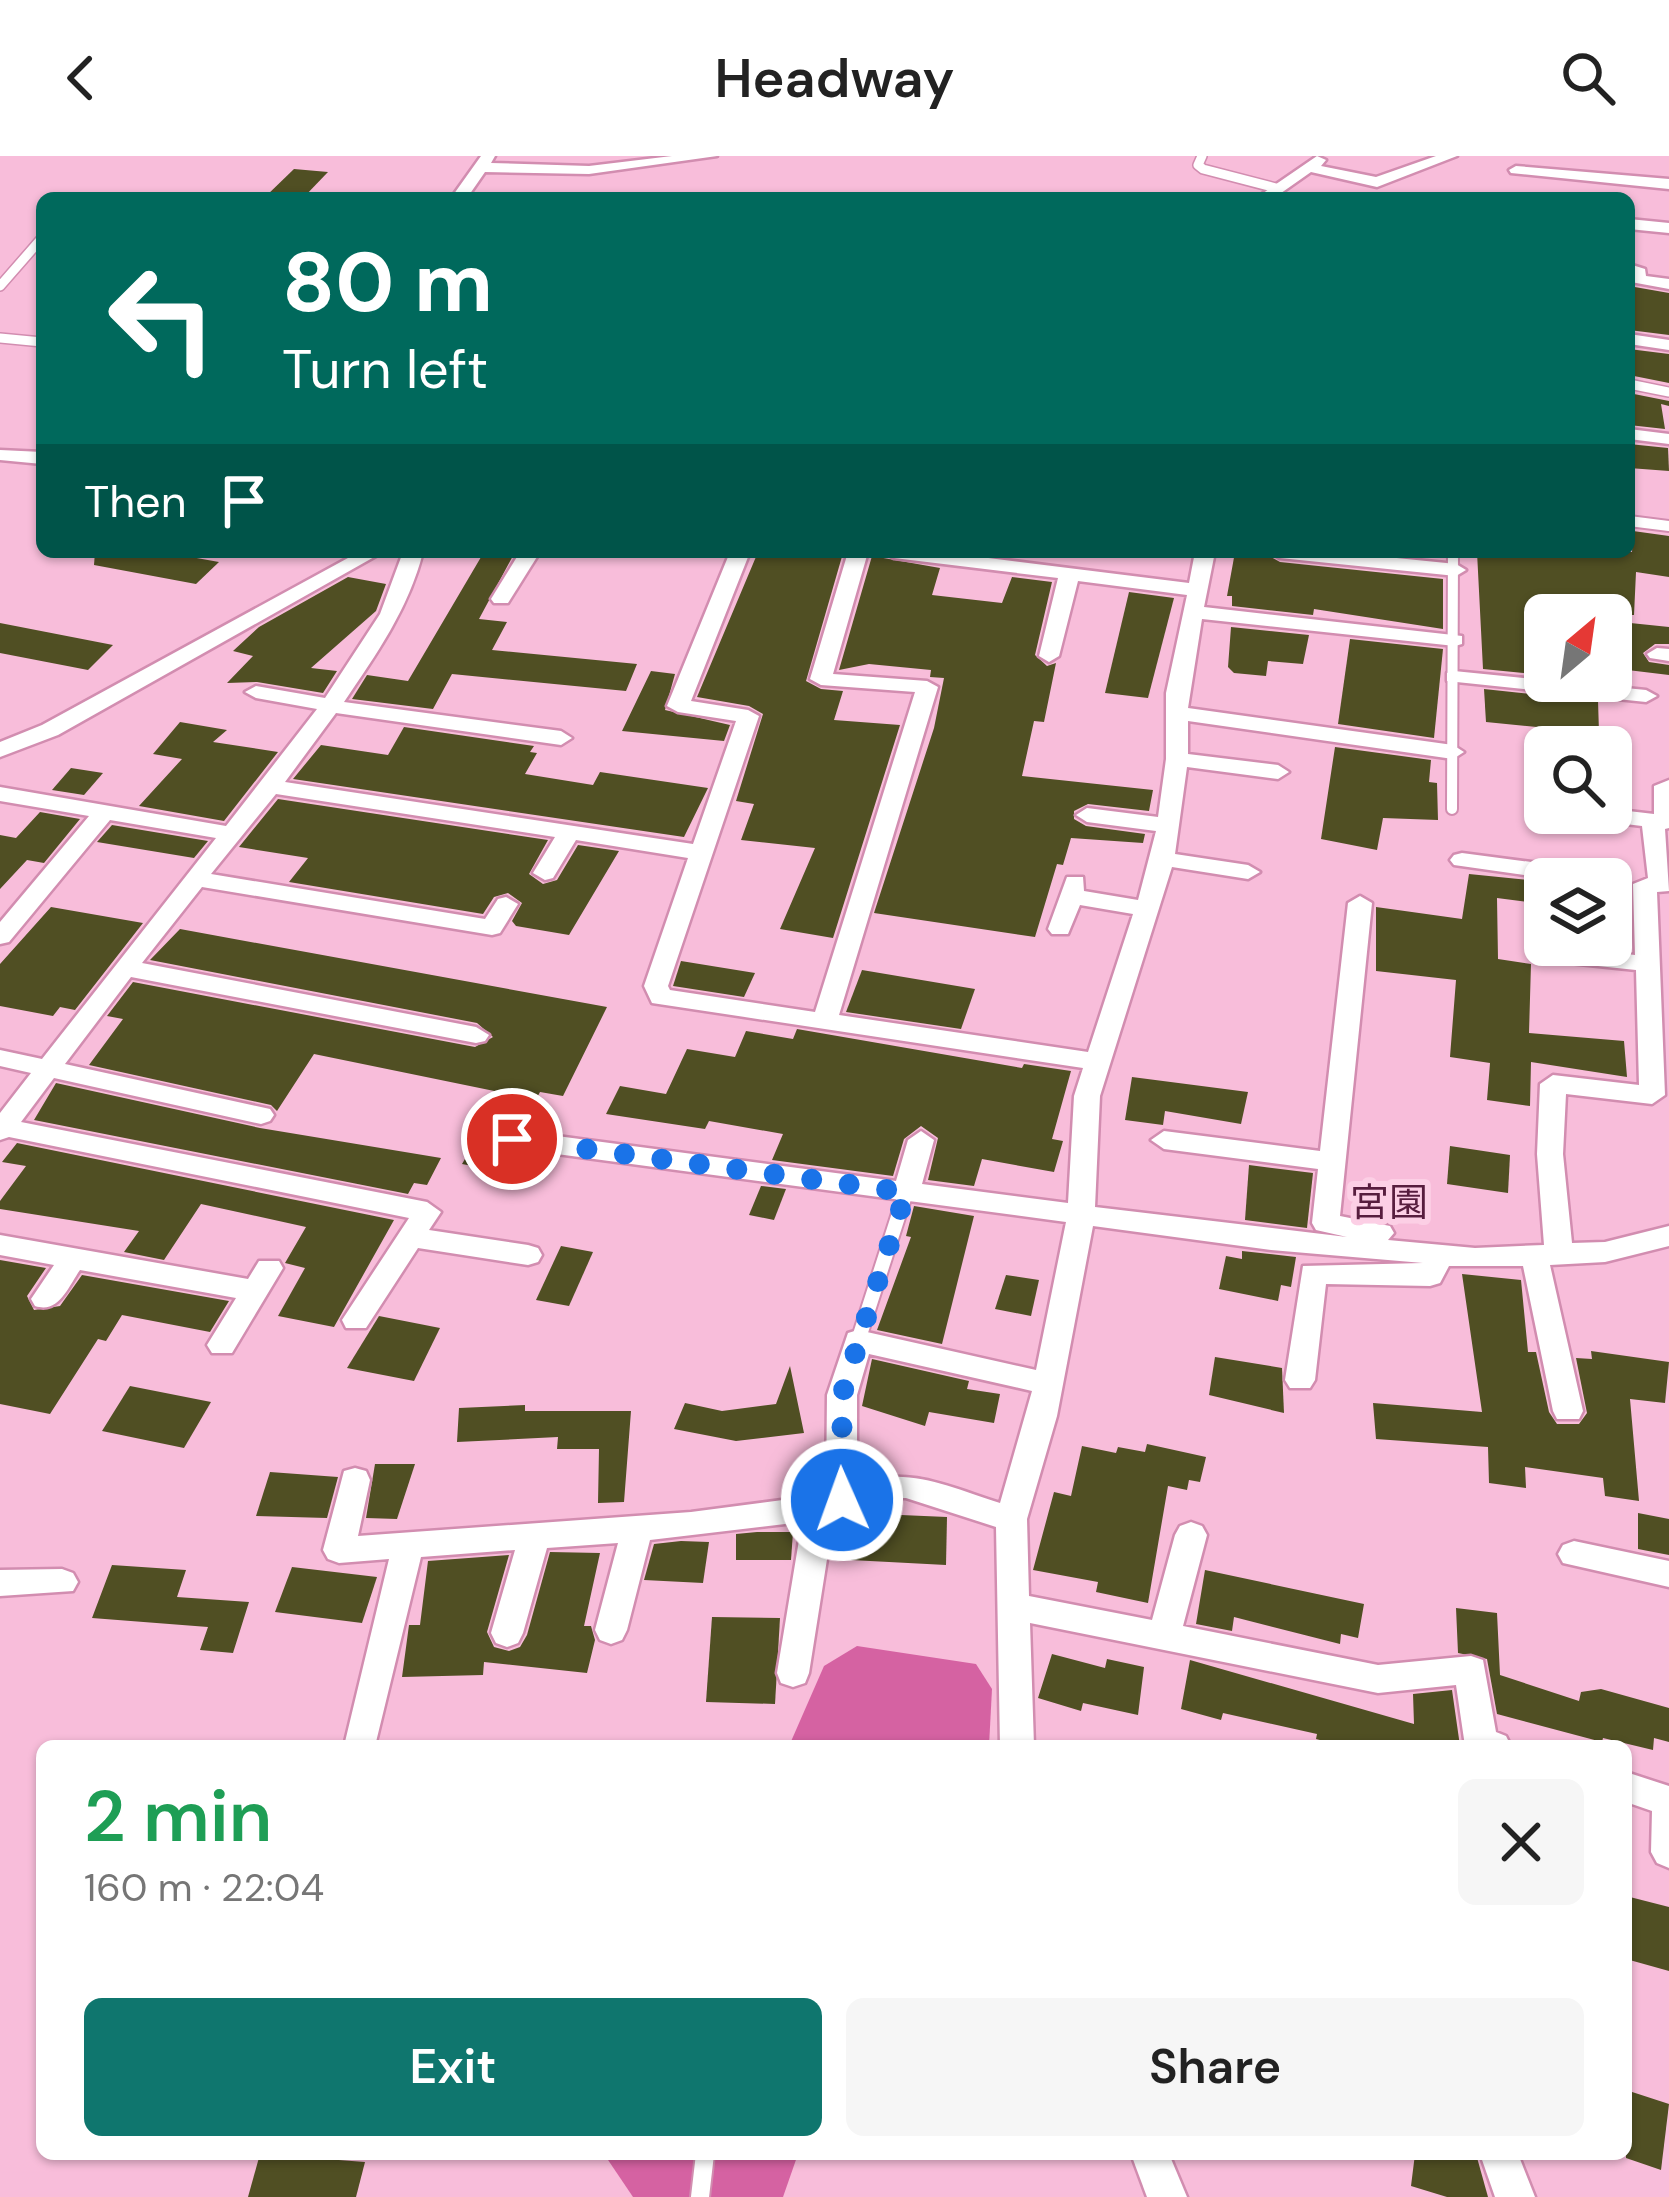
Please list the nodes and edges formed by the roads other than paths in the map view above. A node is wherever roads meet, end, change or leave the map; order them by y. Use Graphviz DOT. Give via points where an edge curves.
graph roads {
  1 [pos="710,156"];
  2 [pos="1202,156"];
  3 [pos="1331,156"];
  4 [pos="1450,156"];
  5 [pos="484,161"];
  6 [pos="1306,167"];
  7 [pos="1516,170"];
  8 [pos="1669,184"];
  9 [pos="463,192"];
  10 [pos="1267,192"];
  11 [pos="1271,192"];
  12 [pos="1635,225"];
  13 [pos="1669,228"];
  14 [pos="36,245"];
  15 [pos="1635,277"];
  16 [pos="1669,284"];
  17 [pos="0,286"];
  18 [pos="0,338"];
  19 [pos="36,341"];
  20 [pos="1635,341"];
  21 [pos="1669,346"];
  22 [pos="1635,385"];
  23 [pos="1669,392"];
  24 [pos="1635,435"];
  25 [pos="1669,439"];
  26 [pos="0,455"];
  27 [pos="36,458"];
  28 [pos="1635,522"];
  29 [pos="1669,526"];
  30 [pos="362,558"];
  31 [pos="413,558"];
  32 [pos="526,558"];
  33 [pos="738,558"];
  34 [pos="855,558"];
  35 [pos="973,558"];
  36 [pos="1204,558"];
  37 [pos="1397,558"];
  38 [pos="1455,561"];
  39 [pos="1069,576"];
  40 [pos="501,599"];
  41 [pos="1195,601"];
  42 [pos="1455,640"];
  43 [pos="1049,656"];
  44 [pos="1454,676"];
  45 [pos="256,692"];
  46 [pos="1278,696"];
  47 [pos="1646,697"];
  48 [pos="329,706"];
  49 [pos="1180,713"];
  50 [pos="1275,727"];
  51 [pos="561,738"];
  52 [pos="0,749"];
  53 [pos="1453,752"];
  54 [pos="1177,759"];
  55 [pos="1278,772"];
  56 [pos="1665,786"];
  57 [pos="274,787"];
  58 [pos="0,794"];
  59 [pos="1451,809"];
  60 [pos="104,812"];
  61 [pos="1087,815"];
  62 [pos="1632,818"];
  63 [pos="1653,820"];
  64 [pos="1165,825"];
  65 [pos="568,833"];
  66 [pos="232,834"];
  67 [pos="703,853"];
  68 [pos="1163,859"];
  69 [pos="1462,860"];
  70 [pos="1524,868"];
  71 [pos="1248,872"];
  72 [pos="545,873"];
  73 [pos="198,879"];
  74 [pos="1658,886"];
  75 [pos="1360,903"];
  76 [pos="506,904"];
  77 [pos="1147,909"];
  78 [pos="1060,929"];
  79 [pos="0,937"];
  80 [pos="130,969"];
  81 [pos="1654,969"];
  82 [pos="825,1021"];
  83 [pos="476,1035"];
  84 [pos="1659,1047"];
  85 [pos="0,1058"];
  86 [pos="1096,1063"];
  87 [pos="48,1068"];
  88 [pos="261,1114"];
  89 [pos="2,1130"];
  90 [pos="512,1139"];
  91 [pos="921,1140"];
  92 [pos="1164,1140"];
  93 [pos="1333,1162"];
  94 [pos="906,1192"];
  95 [pos="1081,1216"];
  96 [pos="1669,1236"];
  97 [pos="411,1237"];
  98 [pos="0,1245"];
  99 [pos="1546,1253"];
  100 [pos="528,1255"];
  101 [pos="1441,1255"];
  102 [pos="73,1258"];
  103 [pos="1475,1258"];
  104 [pos="45,1299"];
  105 [pos="356,1320"];
  106 [pos="858,1341"];
  107 [pos="222,1345"];
  108 [pos="1300,1380"];
  109 [pos="1046,1383"];
  110 [pos="1568,1411"];
  111 [pos="355,1480"];
  112 [pos="831,1503"];
  113 [pos="1011,1519"];
  114 [pos="637,1531"];
  115 [pos="1191,1535"];
  116 [pos="534,1538"];
  117 [pos="408,1546"];
  118 [pos="1574,1554"];
  119 [pos="1669,1574"];
  120 [pos="62,1582"];
  121 [pos="0,1583"];
  122 [pos="1013,1606"];
  123 [pos="611,1630"];
  124 [pos="507,1633"];
  125 [pos="1165,1636"];
  126 [pos="793,1672"];
  127 [pos="360,1740"];
  128 [pos="1017,1740"];
  129 [pos="1480,1740"];
  130 [pos="1632,1789"];
  131 [pos="1669,1852"];
  132 [pos="704,2160"];
  133 [pos="1150,2160"];
  134 [pos="1501,2160"];
  135 [pos="700,2197"];
  136 [pos="1166,2197"];
  137 [pos="1515,2197"];
  1 -- 5 [label="street" via="589,170"];
  2 -- 10 [label="lane" via="1203,170"];
  3 -- 6 [label="street"];
  4 -- 6 [label="street" via="1377,182"];
  5 -- 9 [label="street"];
  6 -- 11 [label="street"];
  7 -- 8 [label="street"];
  12 -- 13 [label="street"];
  14 -- 17 [label="lane"];
  15 -- 16 [label="street"];
  18 -- 19 [label="lane"];
  20 -- 21 [label="street"];
  22 -- 23 [label="lane"];
  24 -- 25 [label="street"];
  26 -- 27 [label="street"];
  28 -- 29 [label="lane"];
  30 -- 52 [label="street" via="50,730"];
  31 -- 48 [label="street"];
  32 -- 40 [label="street"];
  33 -- 67 [label="street" via="678,706 748,716"];
  34 -- 82 [label="street" via="821,679 927,687"];
  35 -- 39 [label="street"];
  36 -- 41 [label="street"];
  37 -- 38 [label="street"];
  38 -- 42 [label="lane"];
  39 -- 41 [label="street"];
  39 -- 43 [label="street"];
  41 -- 42 [label="street"];
  41 -- 49 [label="street"];
  42 -- 44 [label="lane"];
  44 -- 47 [label="street"];
  44 -- 53 [label="lane"];
  45 -- 48 [label="street"];
  46 -- 50 [label="street"];
  48 -- 51 [label="street"];
  48 -- 57 [label="street"];
  49 -- 50 [label="street"];
  49 -- 54 [label="street"];
  50 -- 53 [label="street"];
  53 -- 59 [label="lane"];
  54 -- 55 [label="street"];
  54 -- 64 [label="street"];
  56 -- 63 [label="street" via="1666,822"];
  57 -- 65 [label="street"];
  57 -- 66 [label="street"];
  58 -- 60 [label="street"];
  60 -- 66 [label="street"];
  60 -- 79 [label="street"];
  61 -- 64 [label="street"];
  62 -- 63 [label="street"];
  63 -- 74 [label="street"];
  64 -- 68 [label="street"];
  65 -- 67 [label="street"];
  65 -- 72 [label="street"];
  66 -- 73 [label="street"];
  67 -- 82 [label="street" via="656,986 661,997"];
  68 -- 71 [label="street"];
  68 -- 77 [label="street"];
  69 -- 70 [label="street"];
  73 -- 76 [label="street" via="492,928"];
  73 -- 80 [label="street"];
  74 -- 81 [label="street"];
  75 -- 93 [label="street"];
  77 -- 78 [label="street" via="1073,889"];
  77 -- 86 [label="street"];
  80 -- 83 [label="street"];
  80 -- 87 [label="street"];
  81 -- 84 [label="street"];
  82 -- 86 [label="street"];
  84 -- 99 [label="street" via="1652,1095 1553,1084"];
  85 -- 87 [label="street"];
  86 -- 95 [label="street"];
  87 -- 88 [label="street"];
  87 -- 89 [label="street"];
  89 -- 97 [label="street" via="427,1212"];
  90 -- 94 [label="street"];
  91 -- 94 [label="street"];
  92 -- 93 [label="street"];
  93 -- 103 [label="street" via="1326,1223 1466,1240"];
  94 -- 95 [label="street"];
  94 -- 106 [label="lane"];
  95 -- 101 [label="street"];
  95 -- 109 [label="street"];
  96 -- 99 [label="street" via="1605,1252"];
  97 -- 100 [label="street"];
  97 -- 105 [label="street"];
  98 -- 102 [label="street"];
  99 -- 103 [label="street"];
  99 -- 110 [label="street"];
  101 -- 103 [label="street"];
  101 -- 108 [label="street" via="1430,1276 1313,1273"];
  102 -- 104 [label="street"];
  102 -- 107 [label="street" via="262,1280"];
  106 -- 109 [label="street"];
  106 -- 112 [label="street" via="842,1395"];
  109 -- 113 [label="street"];
  111 -- 117 [label="street" via="338,1550"];
  112 -- 113 [label="street" via="905,1486"];
  112 -- 114 [label="street"];
  112 -- 126 [label="street"];
  113 -- 122 [label="street"];
  114 -- 116 [label="street"];
  114 -- 123 [label="street"];
  115 -- 125 [label="street"];
  116 -- 117 [label="street"];
  116 -- 124 [label="street"];
  117 -- 127 [label="street"];
  118 -- 119 [label="street"];
  120 -- 121 [label="street"];
  122 -- 125 [label="street"];
  122 -- 128 [label="street"];
  125 -- 129 [label="street" via="1378,1679 1471,1670"];
  130 -- 131 [label="street" via="1669,1801"];
  132 -- 135 [label="lane"];
  133 -- 136 [label="street"];
  134 -- 137 [label="street"];
}
